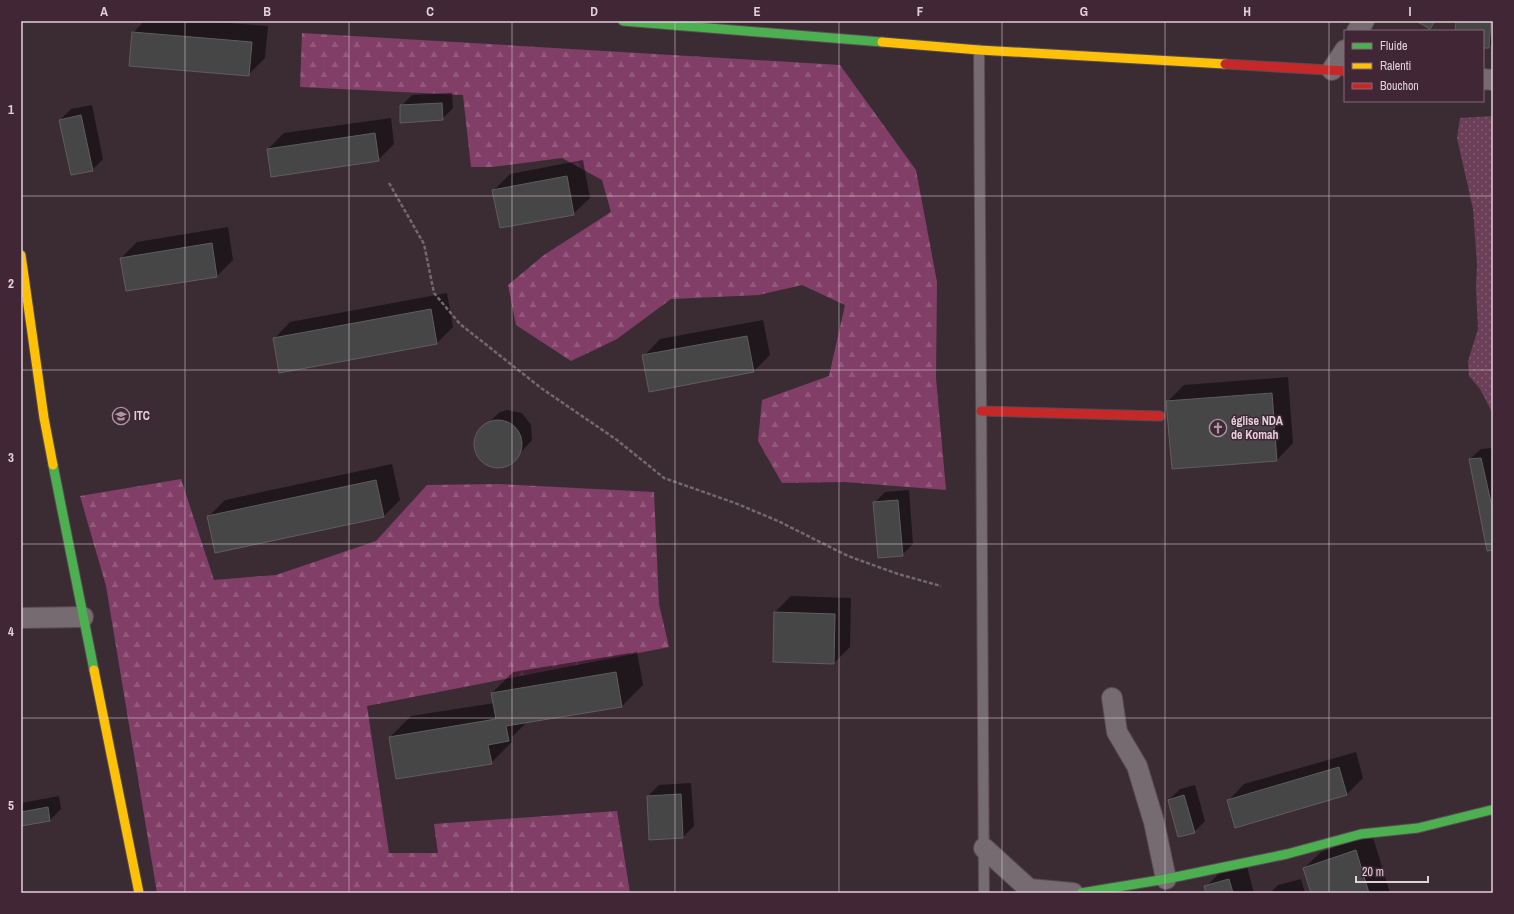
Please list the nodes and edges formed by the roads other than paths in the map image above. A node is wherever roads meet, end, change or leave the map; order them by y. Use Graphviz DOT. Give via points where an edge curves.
graph roads {
  1 [pos="623,21"];
  2 [pos="1364,21"];
  3 [pos="1358,30"];
  4 [pos="979,50"];
  5 [pos="1344,53"];
  6 [pos="1338,71"];
  7 [pos="21,256"];
  8 [pos="981,411"];
  9 [pos="1160,416"];
  10 [pos="83,617"];
  11 [pos="21,618"];
  12 [pos="1112,698"];
  13 [pos="1491,810"];
  14 [pos="984,848"];
  15 [pos="1166,879"];
  16 [pos="138,893"];
  17 [pos="984,893"];
  18 [pos="1073,893"];
  19 [pos="1081,893"];
  1 -- 4 [label="street"];
  2 -- 3 [label="street"];
  4 -- 6 [label="street"];
  4 -- 8 [label="lane"];
  5 -- 6 [label="street"];
  7 -- 10 [label="street" via="44,418"];
  8 -- 9 [label="street"];
  8 -- 14 [label="lane"];
  10 -- 11 [label="street"];
  10 -- 16 [label="street"];
  12 -- 15 [label="street" via="1117,732 1137,766 1150,808"];
  13 -- 15 [label="street" via="1418,828 1361,834 1287,854"];
  14 -- 17 [label="lane"];
  14 -- 18 [label="street" via="1029,889"];
  15 -- 19 [label="street"];
}
